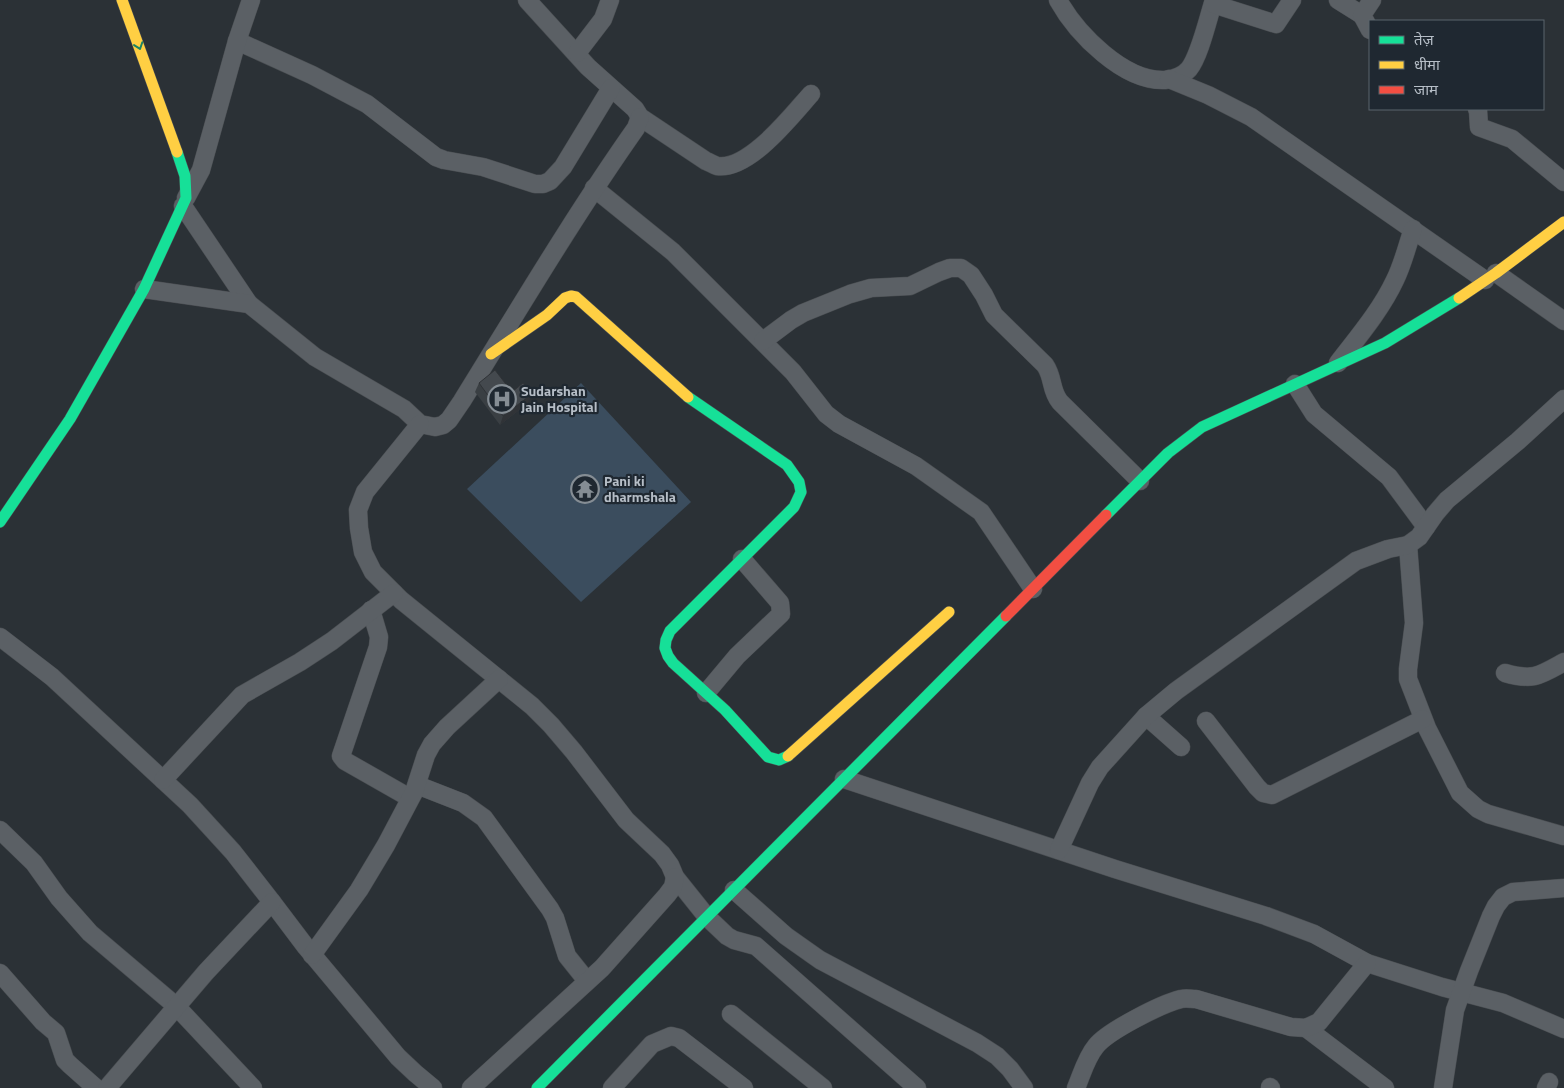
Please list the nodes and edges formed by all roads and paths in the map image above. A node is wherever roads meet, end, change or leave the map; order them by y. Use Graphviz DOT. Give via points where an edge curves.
graph roads {
  1 [pos="110,0"];
  2 [pos="122,0"];
  3 [pos="251,0"];
  4 [pos="527,0"];
  5 [pos="610,0"];
  6 [pos="1058,0"];
  7 [pos="1292,0"];
  8 [pos="1338,0"];
  9 [pos="1372,0"];
  10 [pos="1213,2"];
  11 [pos="1366,23"];
  12 [pos="237,41"];
  13 [pos="577,54"];
  14 [pos="1169,79"];
  15 [pos="611,88"];
  16 [pos="811,94"];
  17 [pos="1478,110"];
  18 [pos="640,117"];
  19 [pos="162,143"];
  20 [pos="171,171"];
  21 [pos="1564,182"];
  22 [pos="594,188"];
  23 [pos="184,202"];
  24 [pos="1564,222"];
  25 [pos="172,229"];
  26 [pos="1413,229"];
  27 [pos="1491,276"];
  28 [pos="144,290"];
  29 [pos="249,304"];
  30 [pos="1564,322"];
  31 [pos="763,341"];
  32 [pos="491,354"];
  33 [pos="1336,366"];
  34 [pos="1295,384"];
  35 [pos="1564,399"];
  36 [pos="420,424"];
  37 [pos="1140,481"];
  38 [pos="0,522"];
  39 [pos="1426,527"];
  40 [pos="1408,545"];
  41 [pos="742,559"];
  42 [pos="1033,589"];
  43 [pos="394,593"];
  44 [pos="371,610"];
  45 [pos="949,612"];
  46 [pos="0,637"];
  47 [pos="1564,662"];
  48 [pos="1505,672"];
  49 [pos="499,679"];
  50 [pos="706,693"];
  51 [pos="1146,716"];
  52 [pos="1423,719"];
  53 [pos="1206,721"];
  54 [pos="1181,747"];
  55 [pos="844,779"];
  56 [pos="164,780"];
  57 [pos="414,791"];
  58 [pos="0,830"];
  59 [pos="1564,836"];
  60 [pos="1059,850"];
  61 [pos="675,877"];
  62 [pos="1564,888"];
  63 [pos="734,890"];
  64 [pos="272,902"];
  65 [pos="706,917"];
  66 [pos="312,955"];
  67 [pos="1367,963"];
  68 [pos="0,973"];
  69 [pos="587,981"];
  70 [pos="1460,992"];
  71 [pos="176,1006"];
  72 [pos="731,1014"];
  73 [pos="1306,1028"];
  74 [pos="1564,1029"];
  75 [pos="96,1088"];
  76 [pos="107,1088"];
  77 [pos="253,1088"];
  78 [pos="433,1088"];
  79 [pos="471,1088"];
  80 [pos="537,1088"];
  81 [pos="612,1088"];
  82 [pos="744,1088"];
  83 [pos="823,1088"];
  84 [pos="917,1088"];
  85 [pos="1024,1088"];
  86 [pos="1076,1088"];
  87 [pos="1385,1088"];
  88 [pos="1443,1088"];
  1 -- 19 [label="street"];
  2 -- 23 [label="street, one-way" via="185,176"];
  3 -- 12 [label="street"];
  4 -- 13 [label="street"];
  5 -- 13 [label="street" via="603,19"];
  6 -- 14 [label="street" via="1076,26 1113,61 1144,78"];
  7 -- 10 [label="street" via="1276,24"];
  8 -- 11 [label="street"];
  9 -- 11 [label="street"];
  10 -- 14 [label="street" via="1189,69"];
  12 -- 15 [label="street" via="368,104 436,157 483,167 535,184 550,181 563,166"];
  12 -- 23 [label="street" via="205,158"];
  13 -- 15 [label="street"];
  14 -- 26 [label="street" via="1251,117"];
  15 -- 18 [label="street"];
  16 -- 18 [label="street" via="758,149 729,165 717,166 706,161"];
  17 -- 21 [label="street" via="1479,127 1512,140"];
  18 -- 22 [label="street" via="636,128"];
  20 -- 25 [label="street" via="175,200"];
  22 -- 31 [label="street" via="673,252"];
  22 -- 32 [label="street"];
  23 -- 25 [label="street"];
  23 -- 29 [label="street"];
  24 -- 27 [label="street"];
  25 -- 28 [label="street"];
  26 -- 27 [label="street"];
  26 -- 33 [label="street" via="1387,295"];
  27 -- 30 [label="street"];
  27 -- 33 [label="street" via="1385,343"];
  28 -- 29 [label="street"];
  28 -- 38 [label="street" via="70,419"];
  29 -- 36 [label="street" via="315,357 404,409"];
  31 -- 37 [label="street" via="791,320 850,294 871,288 910,286 950,268 961,268 971,275 994,315 1046,365 1054,394 1060,402"];
  31 -- 42 [label="street" via="826,414 916,466 981,512"];
  32 -- 36 [label="street" via="449,420 435,427"];
  32 -- 41 [label="street" via="547,315 565,298 576,297 693,401 787,465 799,482 800,499"];
  33 -- 34 [label="street"];
  34 -- 37 [label="street" via="1202,427 1168,452"];
  34 -- 39 [label="street" via="1314,414 1389,477"];
  35 -- 39 [label="street" via="1462,486"];
  36 -- 43 [label="street" via="365,492 358,510 358,528 364,552 373,572"];
  37 -- 42 [label="street"];
  39 -- 40 [label="street"];
  40 -- 51 [label="street" via="1356,561 1176,690"];
  40 -- 52 [label="street" via="1414,623 1408,679"];
  41 -- 50 [label="street" via="780,604 781,614 737,656"];
  41 -- 50 [label="street" via="666,638 664,648 667,656"];
  42 -- 55 [label="street"];
  43 -- 44 [label="street"];
  43 -- 49 [label="street"];
  44 -- 56 [label="street" via="300,662 242,695"];
  44 -- 57 [label="street" via="379,637 378,647 341,756 345,761"];
  45 -- 50 [label="street" via="784,760 775,761 768,757"];
  46 -- 56 [label="street" via="52,677"];
  47 -- 48 [label="street" via="1529,678"];
  49 -- 57 [label="street" via="432,744"];
  49 -- 61 [label="street" via="551,725 612,804 662,854"];
  51 -- 54 [label="street"];
  51 -- 60 [label="street" via="1100,767"];
  52 -- 53 [label="street" via="1272,795 1257,787"];
  52 -- 59 [label="street" via="1460,793 1468,801 1502,819"];
  55 -- 60 [label="street"];
  55 -- 63 [label="street"];
  56 -- 64 [label="street" via="190,805"];
  57 -- 66 [label="street" via="359,890"];
  57 -- 69 [label="street" via="463,803 484,818 550,909 567,956"];
  58 -- 71 [label="street" via="34,863 90,934"];
  60 -- 67 [label="street" via="1266,916 1314,934"];
  61 -- 65 [label="street"];
  61 -- 69 [label="street" via="667,895"];
  62 -- 70 [label="street" via="1523,890 1503,897 1491,916"];
  63 -- 65 [label="street"];
  63 -- 85 [label="street" via="786,936 820,960 997,1056"];
  64 -- 66 [label="street"];
  64 -- 71 [label="street"];
  65 -- 80 [label="street"];
  65 -- 84 [label="street" via="727,936 756,946"];
  66 -- 78 [label="street" via="398,1057"];
  67 -- 70 [label="street"];
  67 -- 73 [label="street" via="1319,1022"];
  68 -- 75 [label="street" via="56,1033 65,1060"];
  69 -- 79 [label="street"];
  70 -- 74 [label="street" via="1502,1003"];
  70 -- 88 [label="street"];
  71 -- 76 [label="street"];
  71 -- 77 [label="street"];
  72 -- 83 [label="street"];
  73 -- 86 [label="street" via="1291,1027 1196,999 1182,999 1150,1011 1097,1044"];
  73 -- 87 [label="street"];
  81 -- 82 [label="street" via="652,1044 671,1036 679,1038"];
}
